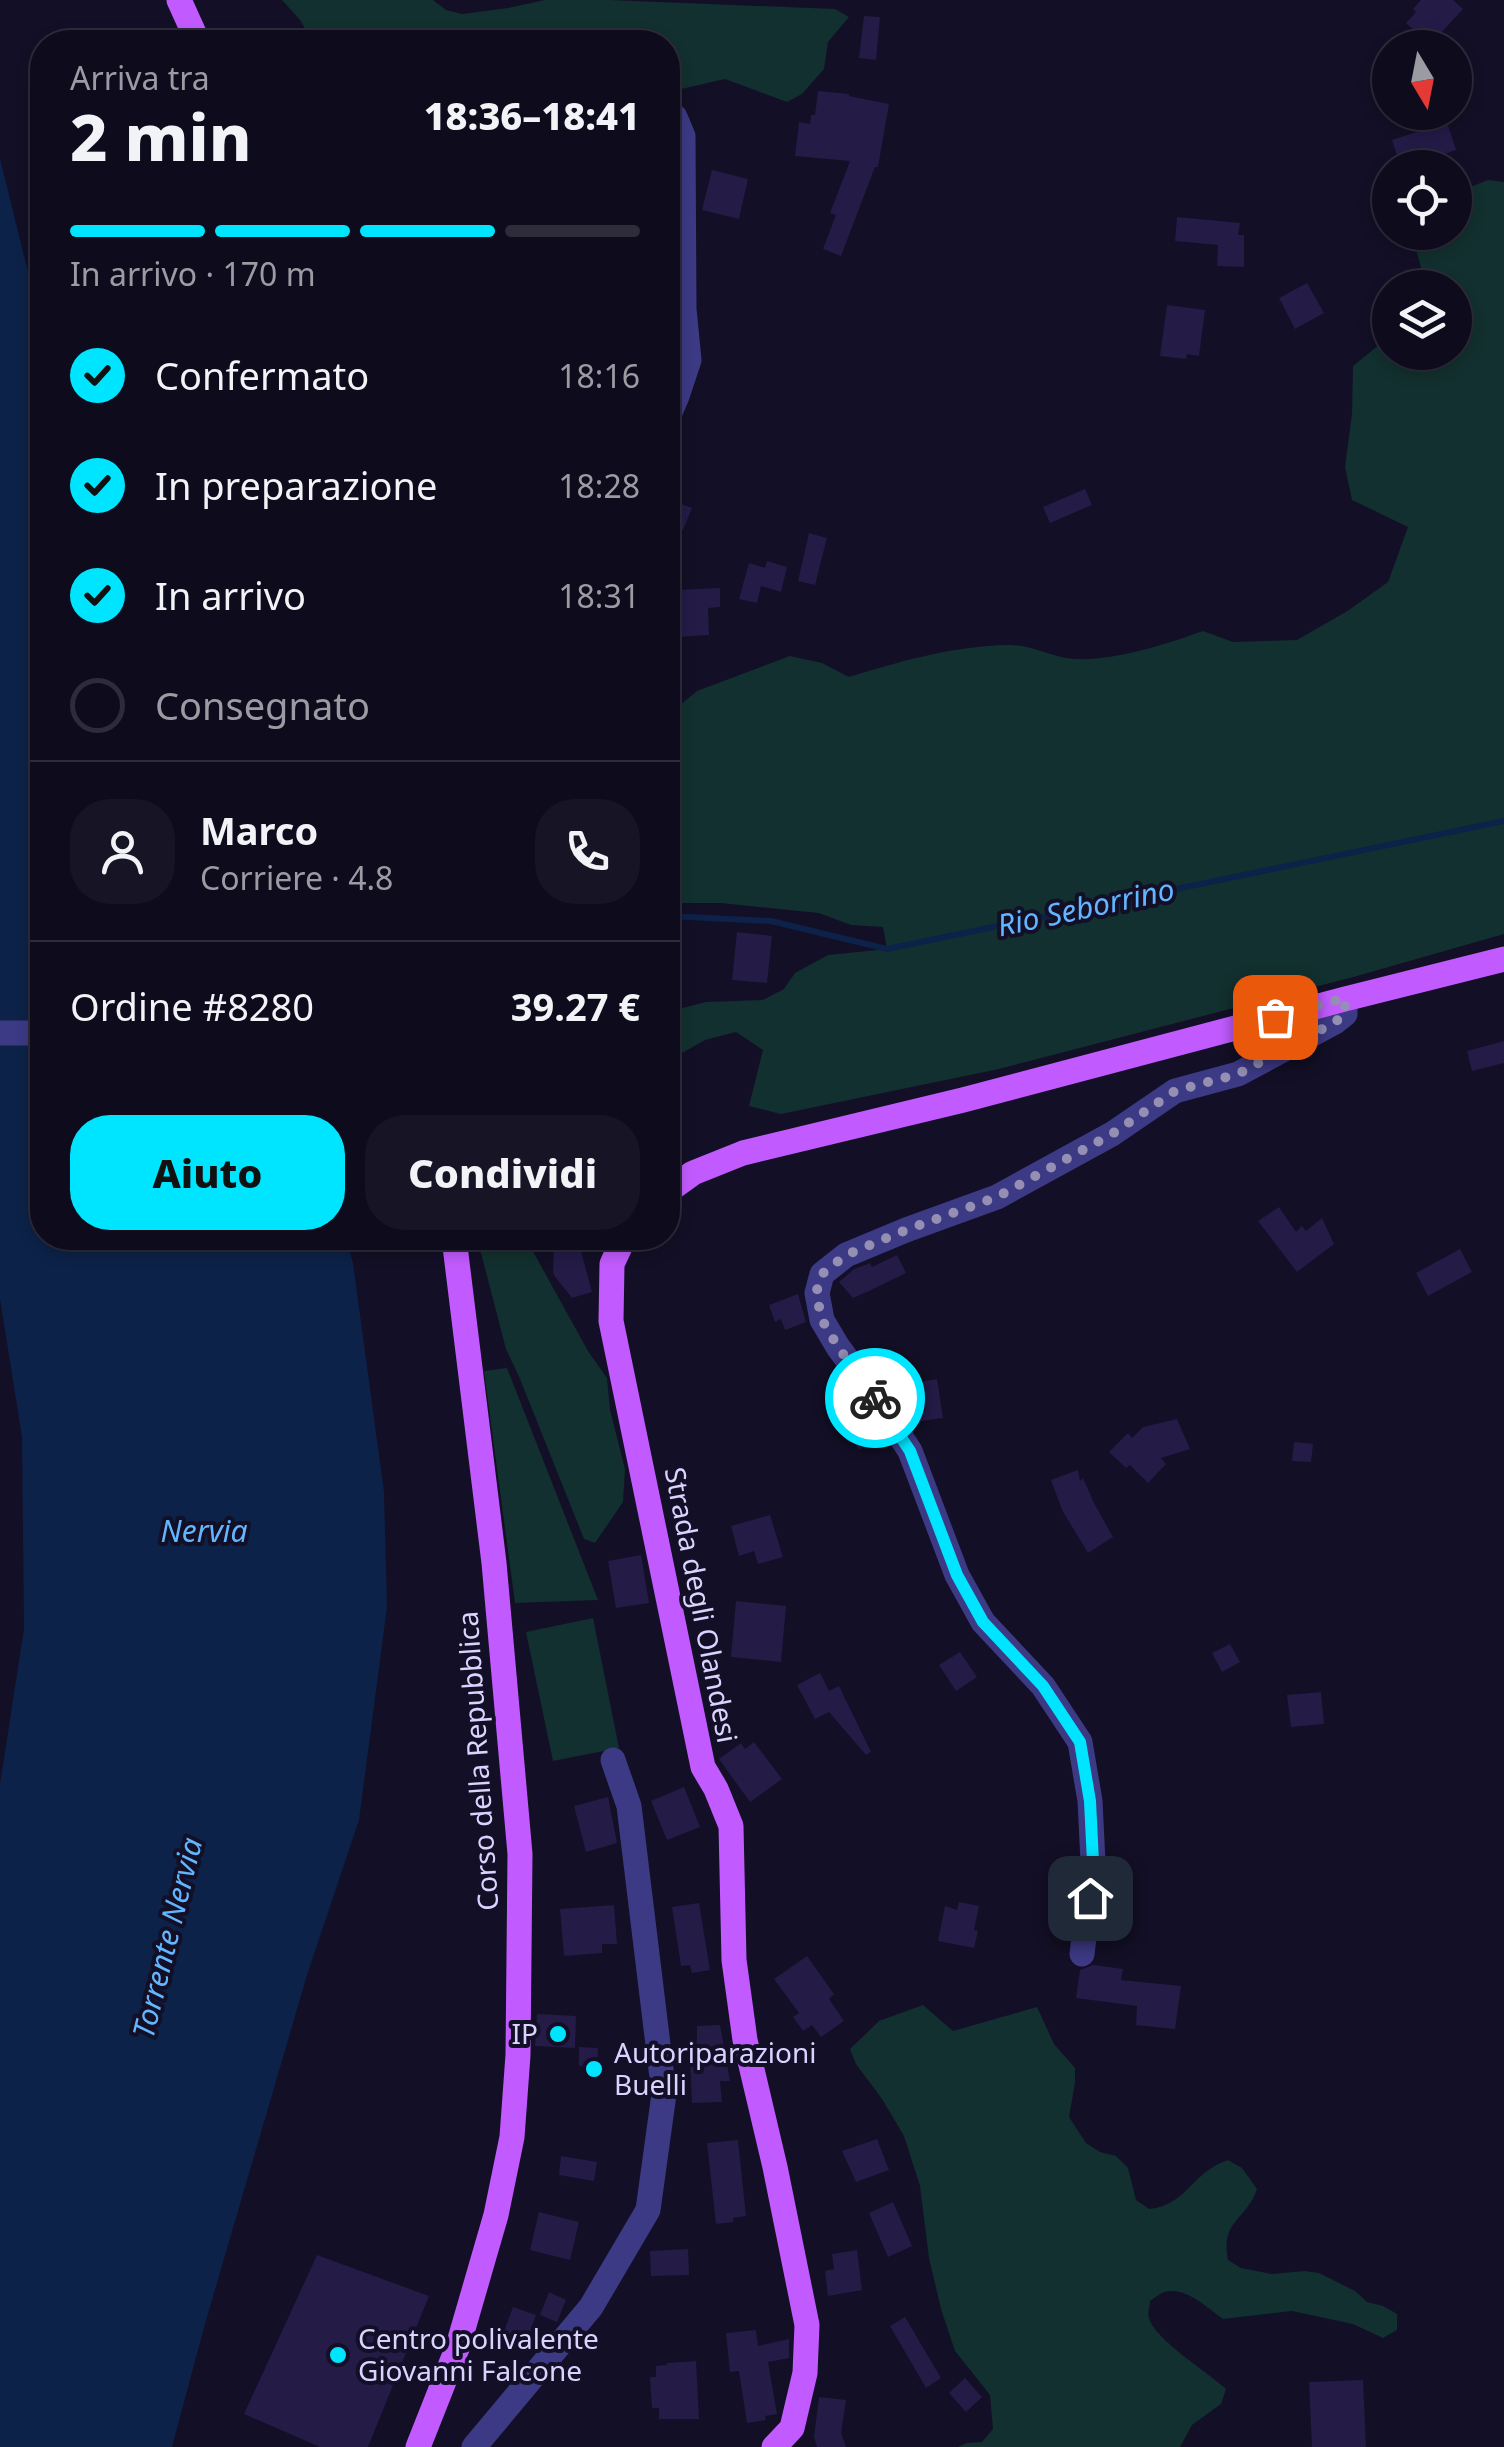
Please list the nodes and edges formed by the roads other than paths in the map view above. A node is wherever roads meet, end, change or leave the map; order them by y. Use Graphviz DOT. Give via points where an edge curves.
graph roads {
  1 [pos="179,0"];
  2 [pos="193,30"];
  3 [pos="680,128"];
  4 [pos="680,386"];
  5 [pos="1504,959"];
  6 [pos="1345,998"];
  7 [pos="0,1033"];
  8 [pos="30,1033"];
  9 [pos="0,1045"];
  10 [pos="30,1045"];
  11 [pos="680,1183"];
  12 [pos="455,1250"];
  13 [pos="618,1250"];
  14 [pos="613,1760"];
  15 [pos="1082,1954"];
  16 [pos="418,2447"];
  17 [pos="474,2447"];
  18 [pos="774,2447"];
  1 -- 2 [label="main road"];
  3 -- 4 [label="street" via="688,360"];
  5 -- 6 [label="main road"];
  6 -- 11 [label="main road" via="743,1152"];
  6 -- 15 [label="street" via="1345,1014 1335,1022 1238,1074 1175,1091 997,1197 846,1255 822,1274 816,1293 838,1347 910,1451 957,1575 983,1622 1043,1686 1080,1742 1093,1862"];
  7 -- 8 [label="street"];
  9 -- 10 [label="street"];
  12 -- 16 [label="main road, Corso della Repubblica" via="494,1563 520,1854 518,2055 512,2137 496,2215 458,2346"];
  13 -- 18 [label="main road, Strada degli Olandesi" via="611,1321 703,1768 731,1826 734,1960 745,2040 808,2325 792,2428"];
  14 -- 17 [label="street" via="630,1806 664,2094 648,2210 591,2306"];
}
